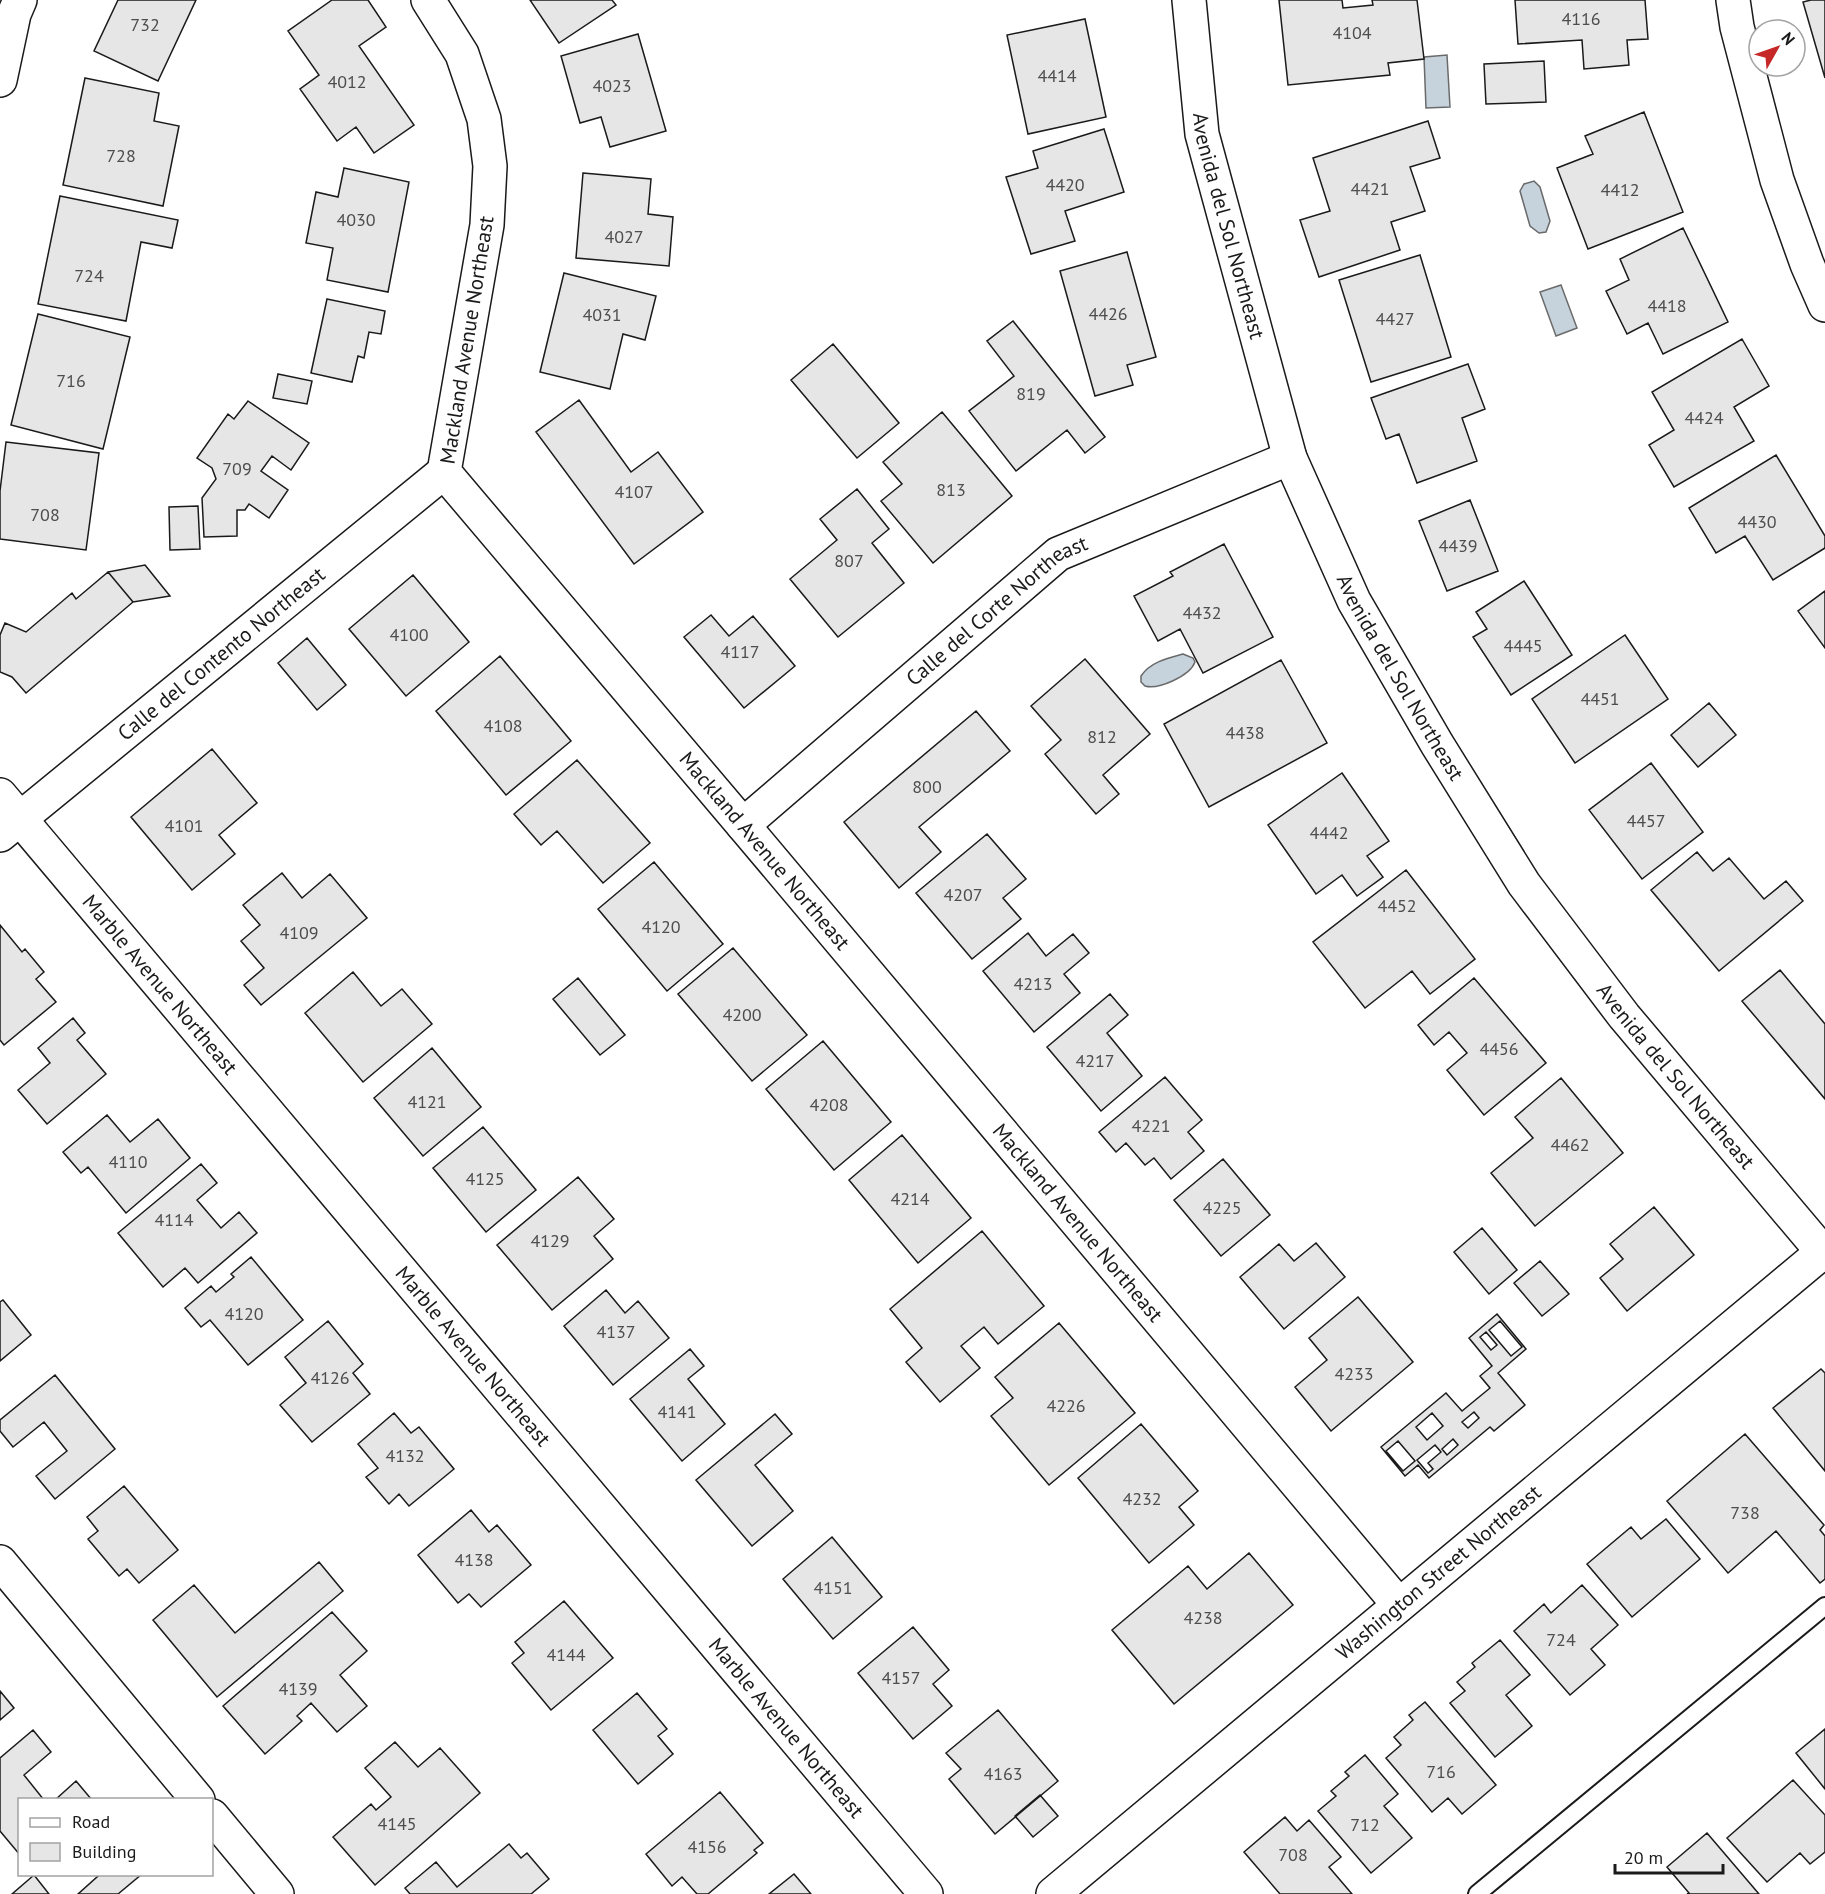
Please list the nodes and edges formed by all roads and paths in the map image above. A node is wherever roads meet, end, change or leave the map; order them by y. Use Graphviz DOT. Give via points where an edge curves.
graph roads {
  1 [pos="20,0"];
  2 [pos="428,0"];
  3 [pos="1189,0"];
  4 [pos="1733,0"];
  5 [pos="0,80"];
  6 [pos="1825,305"];
  7 [pos="1290,458"];
  8 [pos="444,472"];
  9 [pos="7,817"];
  10 [pos="743,825"];
  11 [pos="1824,1252"];
  12 [pos="0,1562"];
  13 [pos="1398,1605"];
  14 [pos="1825,1606"];
  15 [pos="196,1798"];
  16 [pos="213,1817"];
  17 [pos="277,1894"];
  18 [pos="926,1894"];
  19 [pos="1053,1894"];
  20 [pos="1477,1894"];
  1 -- 5 [label="street"];
  2 -- 8 [label="street, Mackland Avenue Northeast" via="462,54 484,119 490,166 487,225"];
  3 -- 7 [label="street, Avenida del Sol Northeast" via="1202,134"];
  4 -- 6 [label="street" via="1777,180"];
  7 -- 10 [label="street, Calle del Corte Northeast" via="1058,554"];
  7 -- 11 [label="street, Avenida del Sol Northeast" via="1354,601 1524,884 1624,1016"];
  8 -- 9 [label="street, Calle del Contento Northeast"];
  8 -- 10 [label="street, Mackland Avenue Northeast"];
  9 -- 18 [label="street, Marble Avenue Northeast"];
  10 -- 13 [label="street, Mackland Avenue Northeast"];
  11 -- 13 [label="street, Washington Street Northeast"];
  12 -- 15 [label="street"];
  13 -- 19 [label="street, Washington Street Northeast"];
  14 -- 20 [label="lane"];
  16 -- 17 [label="street"];
}
